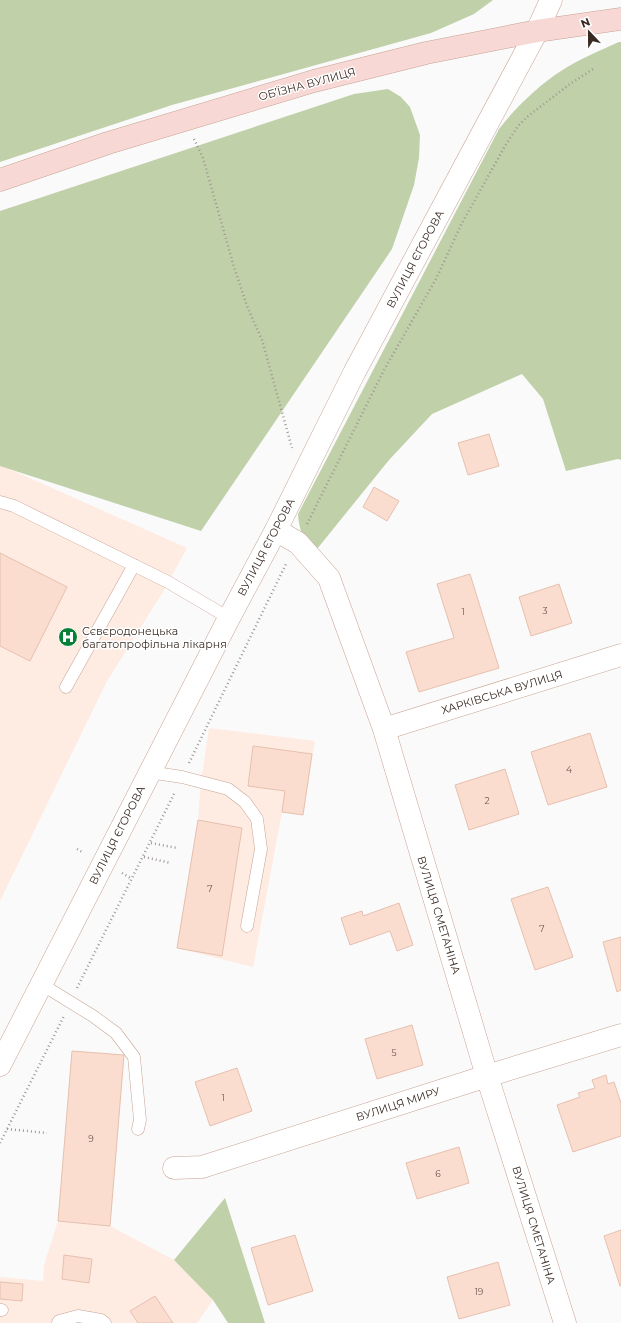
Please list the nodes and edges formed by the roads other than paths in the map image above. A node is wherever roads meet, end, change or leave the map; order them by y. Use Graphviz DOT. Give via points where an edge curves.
graph roads {
  1 [pos="551,0"];
  2 [pos="621,19"];
  3 [pos="537,31"];
  4 [pos="0,180"];
  5 [pos="0,502"];
  6 [pos="276,530"];
  7 [pos="134,565"];
  8 [pos="229,618"];
  9 [pos="621,655"];
  10 [pos="66,686"];
  11 [pos="384,729"];
  12 [pos="149,772"];
  13 [pos="247,926"];
  14 [pos="41,984"];
  15 [pos="621,1035"];
  16 [pos="0,1065"];
  17 [pos="487,1076"];
  18 [pos="138,1128"];
  19 [pos="174,1168"];
  20 [pos="58,1323"];
  21 [pos="105,1323"];
  22 [pos="565,1323"];
  1 -- 3 [label="street, ВУЛИЦЯ ЄГОРОВА"];
  2 -- 3 [label="main road, ОБ’ЇЗНА ВУЛИЦЯ"];
  3 -- 4 [label="main road, ОБ’ЇЗНА ВУЛИЦЯ" via="426,53 314,81 108,143"];
  3 -- 6 [label="street, ВУЛИЦЯ ЄГОРОВА" via="354,373"];
  5 -- 7 [label="lane" via="14,506"];
  6 -- 8 [label="street, ВУЛИЦЯ ЄГОРОВА"];
  6 -- 11 [label="street, ВУЛИЦЯ СМЕТАНІНА" via="298,543 329,578"];
  7 -- 8 [label="lane"];
  7 -- 10 [label="lane"];
  8 -- 12 [label="street, ВУЛИЦЯ ЄГОРОВА"];
  9 -- 11 [label="street, ХАРКІВСЬКА ВУЛИЦЯ"];
  11 -- 17 [label="street, ВУЛИЦЯ СМЕТАНІНА"];
  12 -- 13 [label="lane" via="228,789 245,802 257,819 261,849"];
  12 -- 14 [label="street, ВУЛИЦЯ ЄГОРОВА"];
  14 -- 16 [label="street, ВУЛИЦЯ ЄГОРОВА"];
  14 -- 18 [label="lane" via="116,1032 134,1057 140,1120"];
  15 -- 17 [label="street, ВУЛИЦЯ МИРУ"];
  17 -- 19 [label="street, ВУЛИЦЯ МИРУ" via="202,1167"];
  17 -- 22 [label="street, ВУЛИЦЯ СМЕТАНІНА"];
  20 -- 21 [label="lane" via="78,1316"];
}
